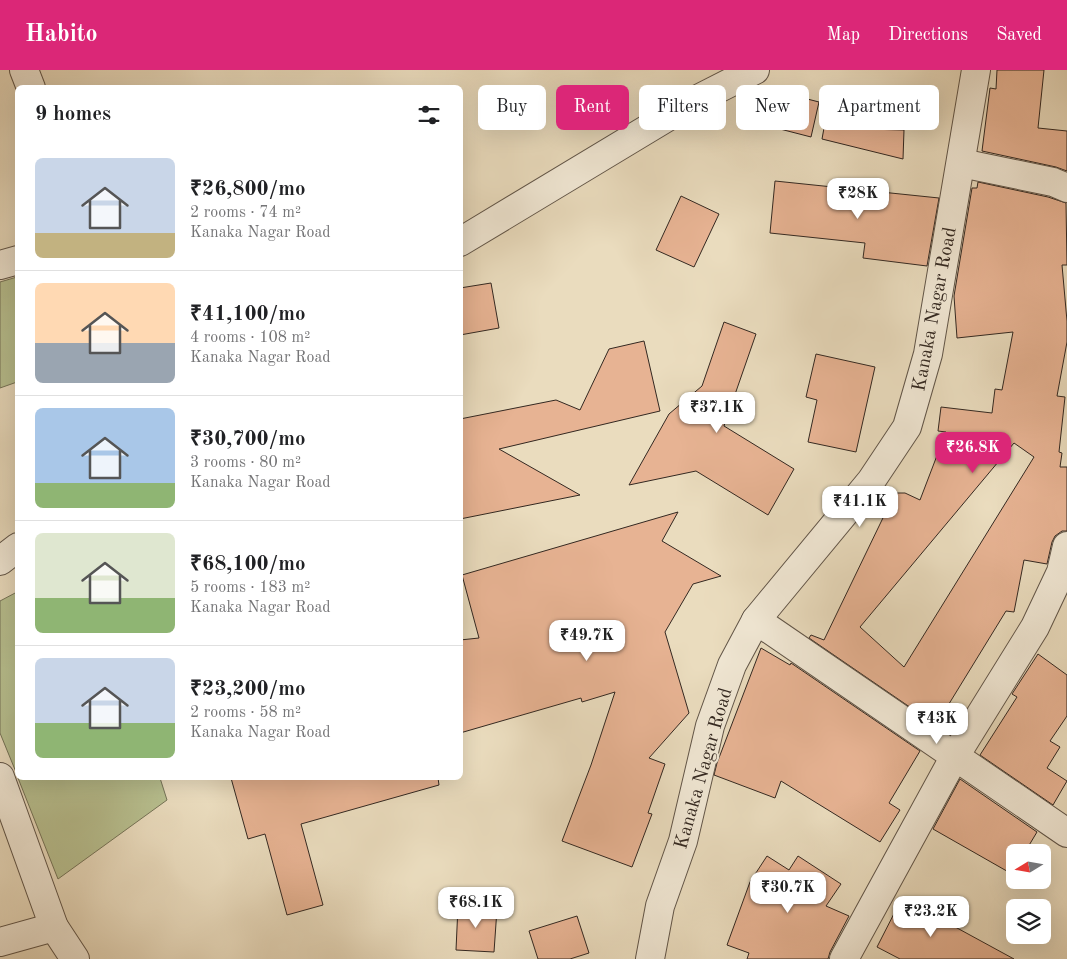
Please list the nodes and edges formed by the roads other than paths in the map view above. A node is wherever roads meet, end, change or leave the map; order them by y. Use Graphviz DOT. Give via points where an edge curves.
graph roads {
  1 [pos="24,70"];
  2 [pos="755,70"];
  3 [pos="976,70"];
  4 [pos="30,85"];
  5 [pos="961,163"];
  6 [pos="1067,188"];
  7 [pos="463,240"];
  8 [pos="15,261"];
  9 [pos="0,265"];
  10 [pos="1067,546"];
  11 [pos="15,549"];
  12 [pos="0,561"];
  13 [pos="756,620"];
  14 [pos="955,756"];
  15 [pos="0,777"];
  16 [pos="1067,833"];
  17 [pos="54,927"];
  18 [pos="0,942"];
  19 [pos="853,956"];
  20 [pos="75,959"];
  21 [pos="650,959"];
  1 -- 4 [label="street"];
  2 -- 7 [label="street" via="694,100"];
  3 -- 5 [label="street, Kanaka Nagar Road"];
  5 -- 6 [label="street"];
  5 -- 13 [label="street, Kanaka Nagar Road" via="928,354 907,427 871,481"];
  8 -- 9 [label="street"];
  10 -- 14 [label="street" via="1061,572 1035,627"];
  11 -- 12 [label="street"];
  13 -- 14 [label="street"];
  13 -- 21 [label="street, Kanaka Nagar Road" via="732,665 710,726 683,841 660,906"];
  14 -- 16 [label="street"];
  14 -- 19 [label="street"];
  15 -- 17 [label="street"];
  17 -- 18 [label="street"];
  17 -- 20 [label="street"];
}
